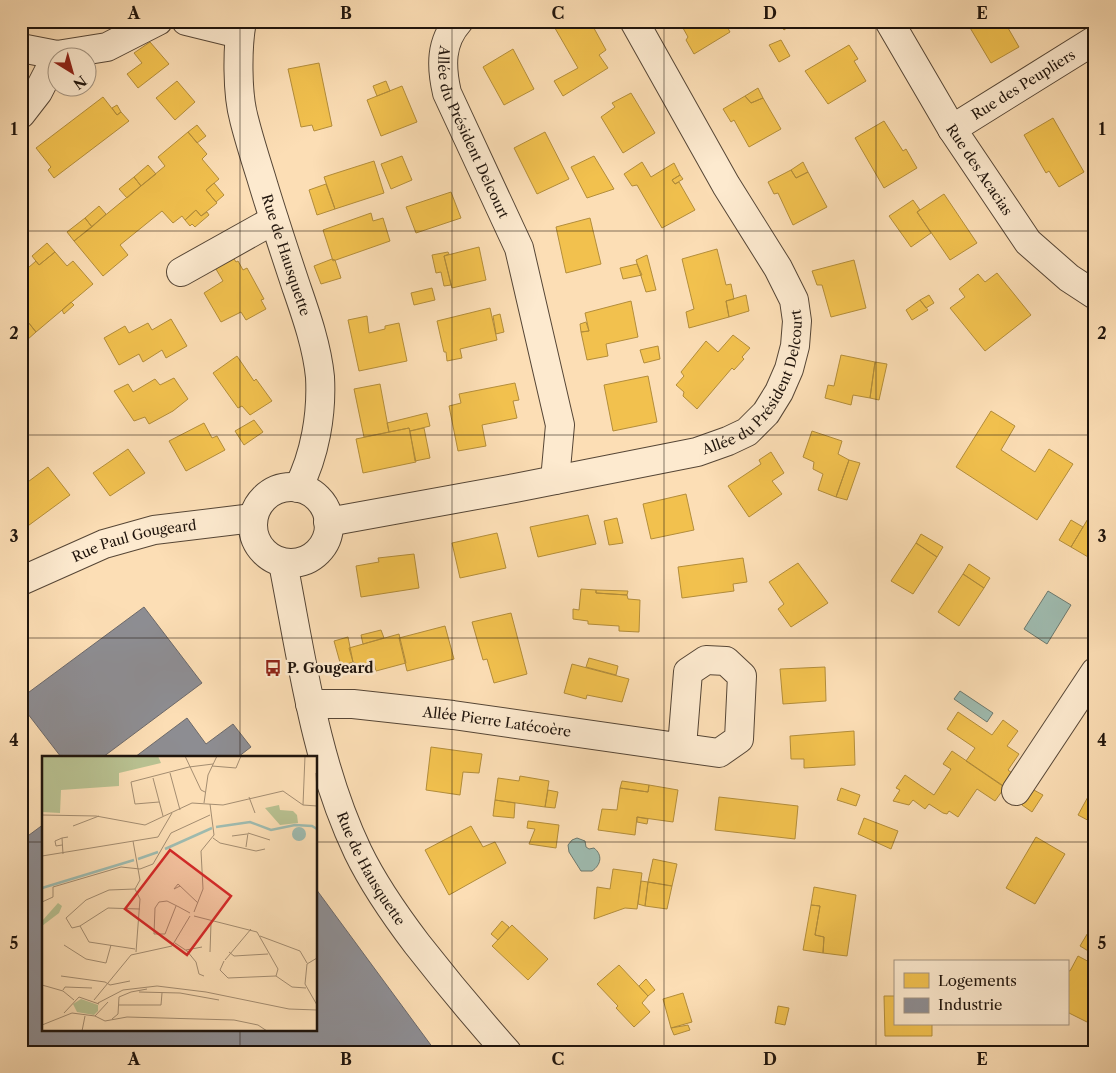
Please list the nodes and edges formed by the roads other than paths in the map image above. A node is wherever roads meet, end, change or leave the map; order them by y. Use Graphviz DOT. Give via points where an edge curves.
graph roads {
  1 [pos="158,21"];
  2 [pos="186,21"];
  3 [pos="459,21"];
  4 [pos="634,21"];
  5 [pos="889,21"];
  6 [pos="1086,21"];
  7 [pos="240,28"];
  8 [pos="1095,38"];
  9 [pos="21,48"];
  10 [pos="98,48"];
  11 [pos="48,53"];
  12 [pos="48,73"];
  13 [pos="21,114"];
  14 [pos="952,130"];
  15 [pos="274,220"];
  16 [pos="181,272"];
  17 [pos="1095,295"];
  18 [pos="555,480"];
  19 [pos="298,488"];
  20 [pos="253,518"];
  21 [pos="328,522"];
  22 [pos="283,563"];
  23 [pos="21,581"];
  24 [pos="1095,672"];
  25 [pos="310,704"];
  26 [pos="682,747"];
  27 [pos="1016,791"];
  28 [pos="508,1052"];
  1 -- 10 [label="street"];
  2 -- 7 [label="street"];
  3 -- 18 [label="street, Allée du Président Delcourt" via="448,39 442,59 446,92 519,248 560,425"];
  4 -- 18 [label="street, Allée du Président Delcourt" via="794,300 797,321 795,346 778,392 766,413 747,432 697,452"];
  5 -- 14 [label="street, Rue des Acacias"];
  6 -- 8 [label="street"];
  7 -- 15 [label="street, Rue de Hausquette" via="243,117"];
  8 -- 14 [label="street, Rue des Peupliers"];
  9 -- 11 [label="street"];
  12 -- 13 [label="street"];
  14 -- 17 [label="street, Rue des Acacias" via="1028,242 1069,278"];
  15 -- 16 [label="street"];
  15 -- 19 [label="street, Rue de Hausquette" via="310,328 320,377 318,423 312,454"];
  18 -- 21 [label="street, Allée du Président Delcourt"];
  19 -- 20 [label="street" via="274,491 257,507"];
  19 -- 21 [label="street" via="319,500 326,510"];
  20 -- 22 [label="street" via="253,530 259,546 272,559"];
  20 -- 23 [label="street, Rue Paul Gougeard" via="154,530 104,544"];
  21 -- 22 [label="street" via="324,544 316,554 295,563"];
  22 -- 25 [label="street, Rue de Hausquette"];
  24 -- 27 [label="street"];
  25 -- 26 [label="street, Allée Pierre Latécoère" via="353,704 453,715"];
  25 -- 28 [label="street, Rue de Hausquette" via="332,787 358,852 388,905 438,971"];
}
